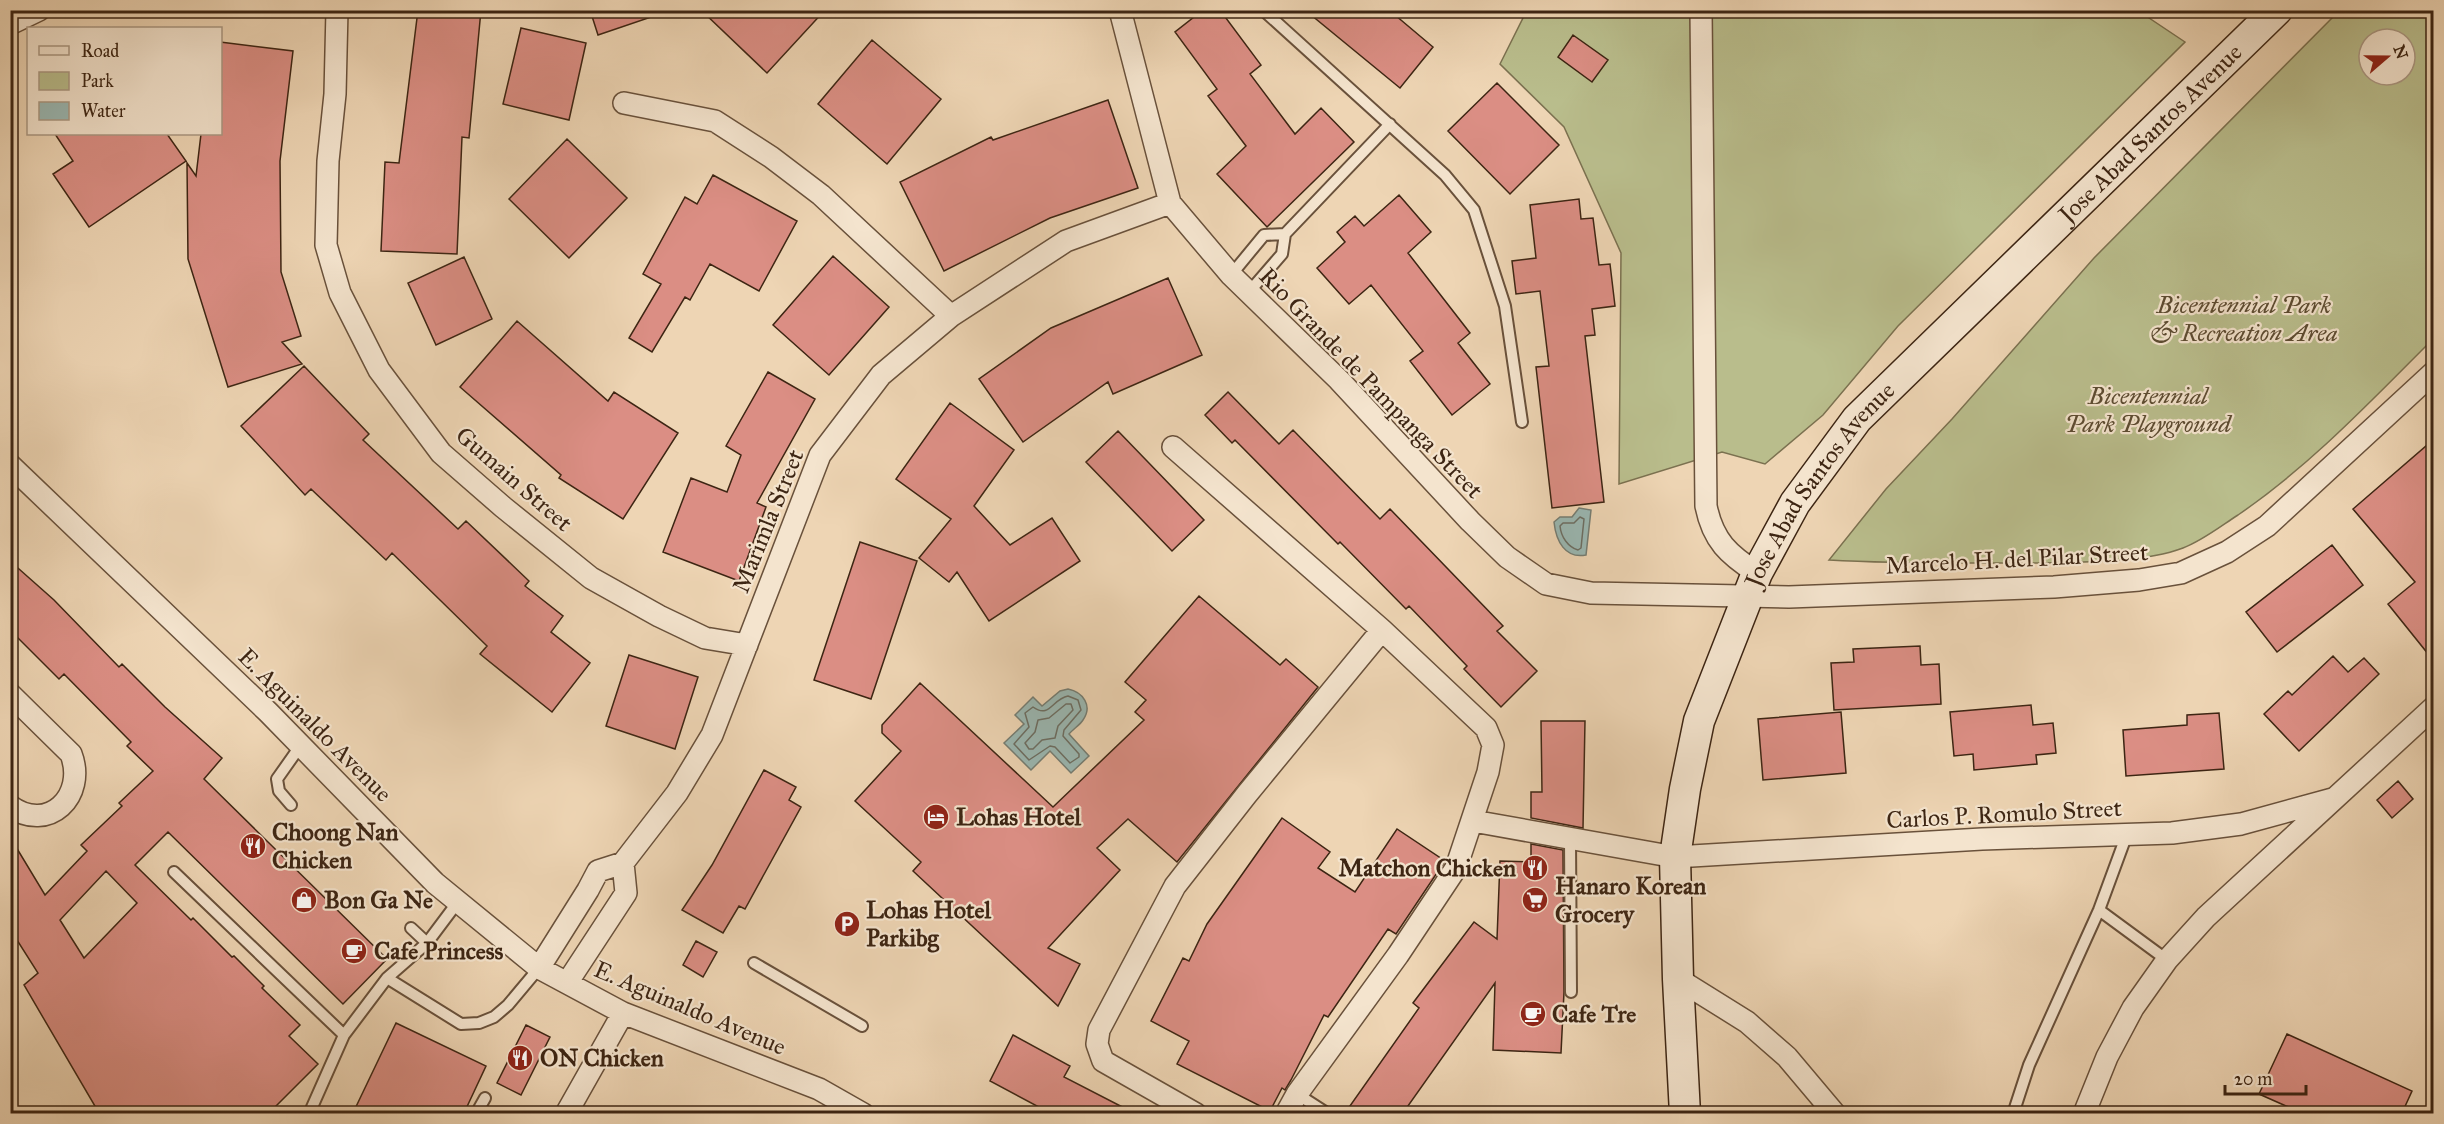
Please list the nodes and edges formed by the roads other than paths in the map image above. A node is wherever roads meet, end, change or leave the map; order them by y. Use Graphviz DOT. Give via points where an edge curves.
graph roads {
  1 [pos="39,10"];
  2 [pos="337,10"];
  3 [pos="1120,10"];
  4 [pos="1263,10"];
  5 [pos="1701,10"];
  6 [pos="2277,10"];
  7 [pos="10,24"];
  8 [pos="624,103"];
  9 [pos="1390,124"];
  10 [pos="1170,203"];
  11 [pos="1285,234"];
  12 [pos="1232,275"];
  13 [pos="1249,292"];
  14 [pos="951,316"];
  15 [pos="2433,372"];
  16 [pos="1522,422"];
  17 [pos="1173,447"];
  18 [pos="10,465"];
  19 [pos="1751,585"];
  20 [pos="1382,630"];
  21 [pos="747,645"];
  22 [pos="10,694"];
  23 [pos="2433,707"];
  24 [pos="301,745"];
  25 [pos="2332,799"];
  26 [pos="291,805"];
  27 [pos="10,806"];
  28 [pos="1473,821"];
  29 [pos="2127,834"];
  30 [pos="1570,839"];
  31 [pos="1675,857"];
  32 [pos="623,863"];
  33 [pos="174,872"];
  34 [pos="457,903"];
  35 [pos="2099,910"];
  36 [pos="411,927"];
  37 [pos="427,943"];
  38 [pos="2167,960"];
  39 [pos="754,963"];
  40 [pos="539,968"];
  41 [pos="387,978"];
  42 [pos="1678,979"];
  43 [pos="567,983"];
  44 [pos="1571,992"];
  45 [pos="623,1012"];
  46 [pos="862,1026"];
  47 [pos="344,1035"];
  48 [pos="1297,1094"];
  49 [pos="485,1098"];
  50 [pos="309,1113"];
  51 [pos="476,1113"];
  52 [pos="566,1113"];
  53 [pos="863,1113"];
  54 [pos="1196,1113"];
  55 [pos="1286,1113"];
  56 [pos="1328,1113"];
  57 [pos="1685,1113"];
  58 [pos="1835,1113"];
  59 [pos="2013,1113"];
  60 [pos="2084,1113"];
  1 -- 7 [label="street"];
  2 -- 21 [label="street, Gumain Street" via="326,245 340,293 379,370 441,453 591,578 705,638"];
  3 -- 10 [label="street, Rio Grande de Pampanga Street"];
  4 -- 9 [label="lane"];
  5 -- 19 [label="street" via="1706,506 1709,522 1720,542"];
  6 -- 19 [label="main road, Jose Abad Santos Avenue" via="1857,419 1795,502"];
  8 -- 14 [label="street" via="715,121 771,157 821,195"];
  9 -- 11 [label="lane"];
  9 -- 16 [label="lane" via="1445,175 1474,210 1505,306"];
  10 -- 12 [label="street, Rio Grande de Pampanga Street"];
  10 -- 14 [label="street, Marimla Street" via="1066,241"];
  11 -- 12 [label="lane" via="1264,235"];
  11 -- 13 [label="lane" via="1282,254"];
  12 -- 13 [label="street, Rio Grande de Pampanga Street"];
  13 -- 19 [label="street, Rio Grande de Pampanga Street" via="1339,380 1470,521 1507,557 1546,584 1591,593"];
  14 -- 21 [label="street, Marimla Street" via="880,375 820,455"];
  15 -- 19 [label="street, Marcelo H. del Pilar Street" via="2267,526 2227,552 2181,573 2054,587"];
  17 -- 20 [label="street"];
  18 -- 24 [label="street, E. Aguinaldo Avenue"];
  19 -- 31 [label="main road, Jose Abad Santos Avenue" via="1699,721"];
  20 -- 28 [label="street" via="1486,728 1493,745"];
  20 -- 54 [label="street" via="1175,886 1099,1030 1096,1044 1103,1061"];
  21 -- 32 [label="street, Marimla Street" via="712,735 677,793"];
  22 -- 27 [label="street" via="71,754 76,779 65,803 55,811 29,815"];
  23 -- 25 [label="street, Carlos P. Romulo Street"];
  24 -- 26 [label="lane" via="277,779 279,791"];
  24 -- 34 [label="street, E. Aguinaldo Avenue"];
  25 -- 29 [label="street, Carlos P. Romulo Street" via="2241,824"];
  25 -- 38 [label="street, Carlos P. Romulo Street" via="2206,917"];
  28 -- 30 [label="street, Carlos P. Romulo Street"];
  28 -- 48 [label="street" via="1456,868"];
  29 -- 31 [label="street, Carlos P. Romulo Street"];
  29 -- 35 [label="lane"];
  30 -- 31 [label="street, Carlos P. Romulo Street"];
  30 -- 44 [label="lane"];
  31 -- 42 [label="main road, Jose Abad Santos Avenue"];
  32 -- 40 [label="street, Marimla Street" via="598,871"];
  32 -- 43 [label="street" via="626,893"];
  33 -- 47 [label="lane"];
  34 -- 37 [label="lane"];
  34 -- 40 [label="street, E. Aguinaldo Avenue"];
  35 -- 38 [label="lane"];
  35 -- 59 [label="lane" via="2030,1065"];
  36 -- 37 [label="lane"];
  37 -- 41 [label="lane"];
  38 -- 60 [label="street, Carlos P. Romulo Street" via="2133,1008"];
  39 -- 46 [label="lane"];
  40 -- 41 [label="lane" via="508,1005 479,1023 460,1024"];
  40 -- 43 [label="street, E. Aguinaldo Avenue"];
  41 -- 47 [label="lane"];
  42 -- 57 [label="main road, Jose Abad Santos Avenue"];
  42 -- 58 [label="street" via="1747,1022 1787,1057"];
  43 -- 45 [label="street, E. Aguinaldo Avenue"];
  45 -- 52 [label="street"];
  45 -- 53 [label="street, E. Aguinaldo Avenue" via="819,1089"];
  47 -- 50 [label="lane"];
  48 -- 55 [label="street"];
  48 -- 56 [label="lane"];
  49 -- 51 [label="lane"];
}
